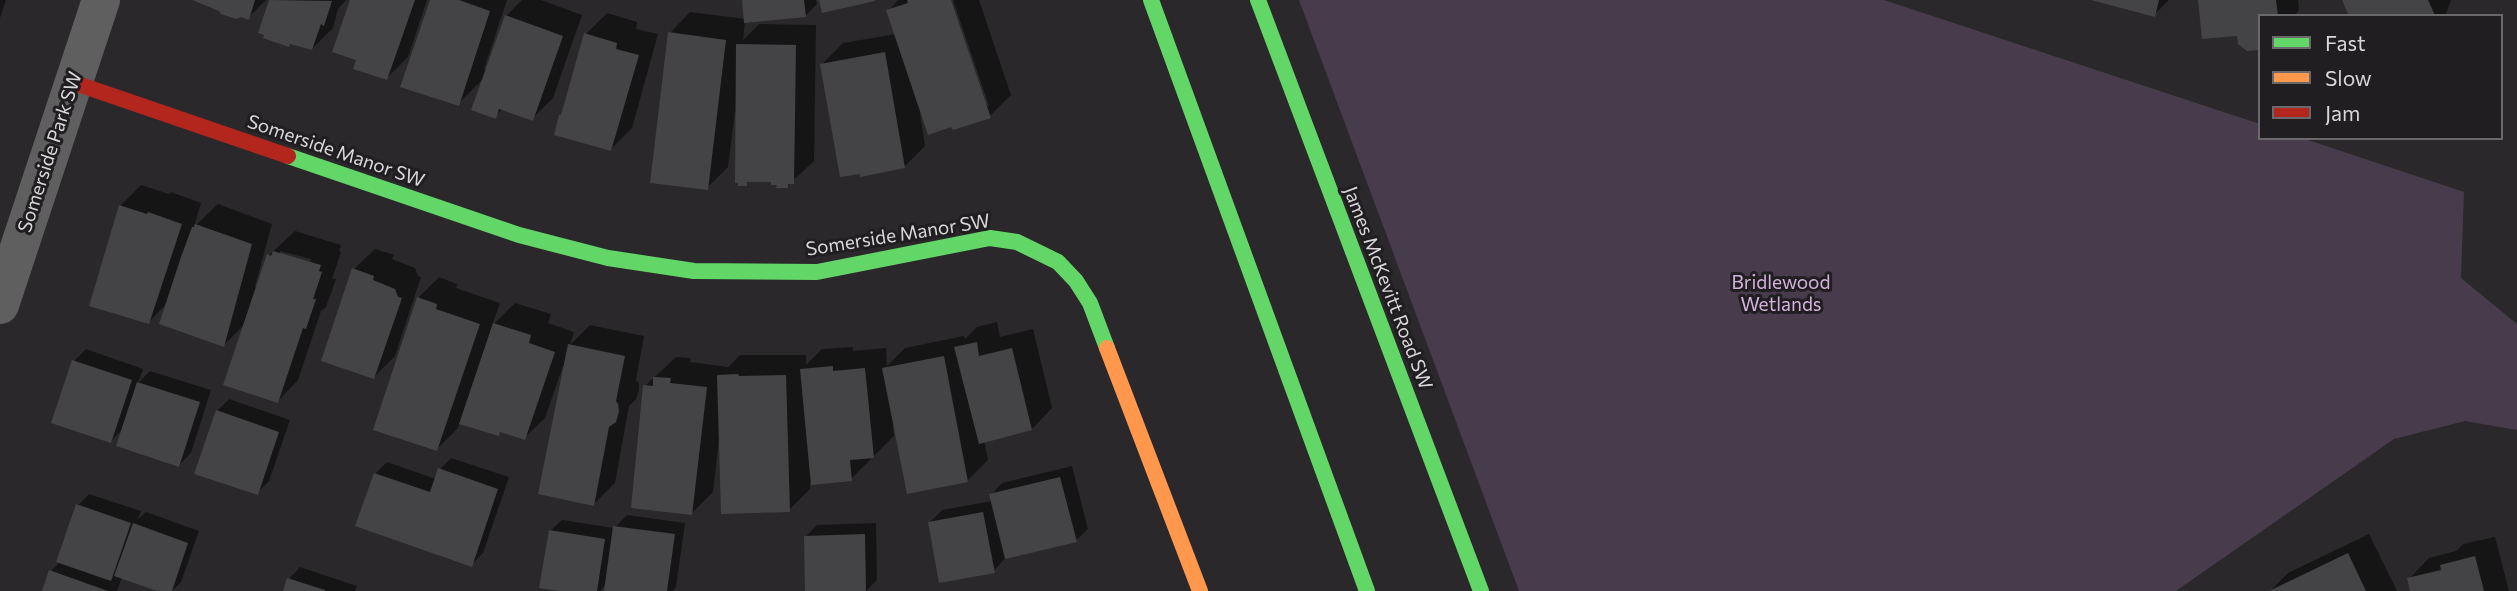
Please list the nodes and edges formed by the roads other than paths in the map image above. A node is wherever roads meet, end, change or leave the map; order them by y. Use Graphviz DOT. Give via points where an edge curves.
graph roads {
  1 [pos="101,0"];
  2 [pos="1151,0"];
  3 [pos="1258,0"];
  4 [pos="72,82"];
  5 [pos="0,305"];
  6 [pos="1200,591"];
  7 [pos="1367,591"];
  8 [pos="1481,591"];
  1 -- 4 [label="street, Somerside Park SW"];
  2 -- 7 [label="street"];
  3 -- 8 [label="street, James McKevitt Road SW"];
  4 -- 5 [label="street, Somerside Park SW"];
  4 -- 6 [label="street, Somerside Manor SW" via="519,235 608,258 694,271 817,272 990,239 1017,242 1041,252 1058,262 1090,303"];
}
